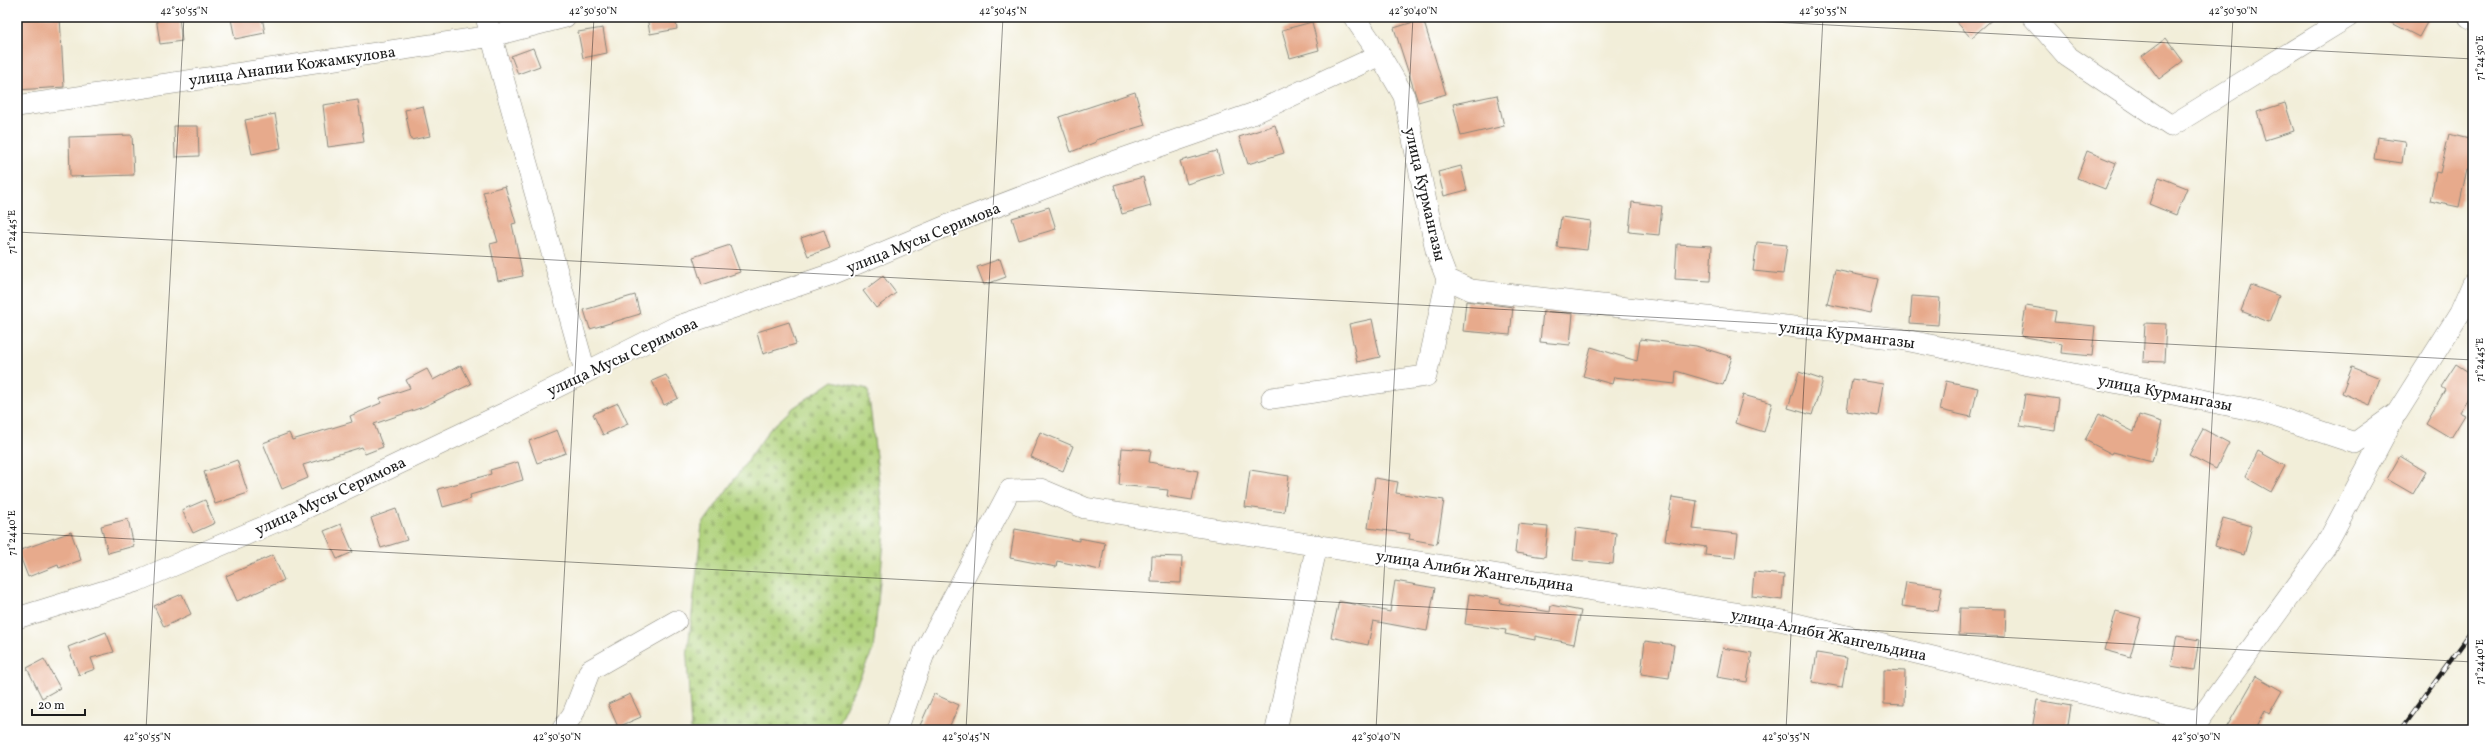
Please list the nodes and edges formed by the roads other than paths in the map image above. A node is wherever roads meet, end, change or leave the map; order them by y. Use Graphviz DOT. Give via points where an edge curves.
graph roads {
  1 [pos="565,17"];
  2 [pos="1354,17"];
  3 [pos="2033,17"];
  4 [pos="2348,17"];
  5 [pos="2469,17"];
  6 [pos="2473,19"];
  7 [pos="489,26"];
  8 [pos="1380,55"];
  9 [pos="17,106"];
  10 [pos="1447,279"];
  11 [pos="2473,283"];
  12 [pos="585,371"];
  13 [pos="1272,398"];
  14 [pos="2397,413"];
  15 [pos="1317,545"];
  16 [pos="17,618"];
  17 [pos="676,621"];
  18 [pos="2195,726"];
  19 [pos="562,730"];
  20 [pos="897,730"];
  21 [pos="1276,730"];
  1 -- 7 [label="street, улица Анапии Кожамкулова"];
  2 -- 8 [label="street, улица Курмангазы"];
  3 -- 4 [label="street" via="2067,56 2170,126"];
  5 -- 6 [label="street"];
  7 -- 9 [label="street, улица Анапии Кожамкулова"];
  7 -- 12 [label="street"];
  8 -- 10 [label="street, улица Курмангазы" via="1404,96 1436,250"];
  8 -- 12 [label="street, улица Мусы Серимова" via="1252,114 1105,165 956,222 832,274 676,327"];
  10 -- 13 [label="street" via="1426,376"];
  10 -- 14 [label="street, улица Курмангазы" via="1470,290 1900,339 2262,412 2356,443"];
  11 -- 14 [label="street, улица Курмангазы" via="2460,313"];
  12 -- 16 [label="street, улица Мусы Серимова" via="505,413 289,516 137,581"];
  14 -- 18 [label="street" via="2325,547"];
  15 -- 18 [label="street, улица Алиби Жангельдина" via="1784,621"];
  15 -- 20 [label="street, улица Алиби Жангельдина" via="1085,508 1040,489 1010,490 926,651"];
  15 -- 21 [label="street"];
  17 -- 19 [label="street" via="590,670 573,714"];
}
